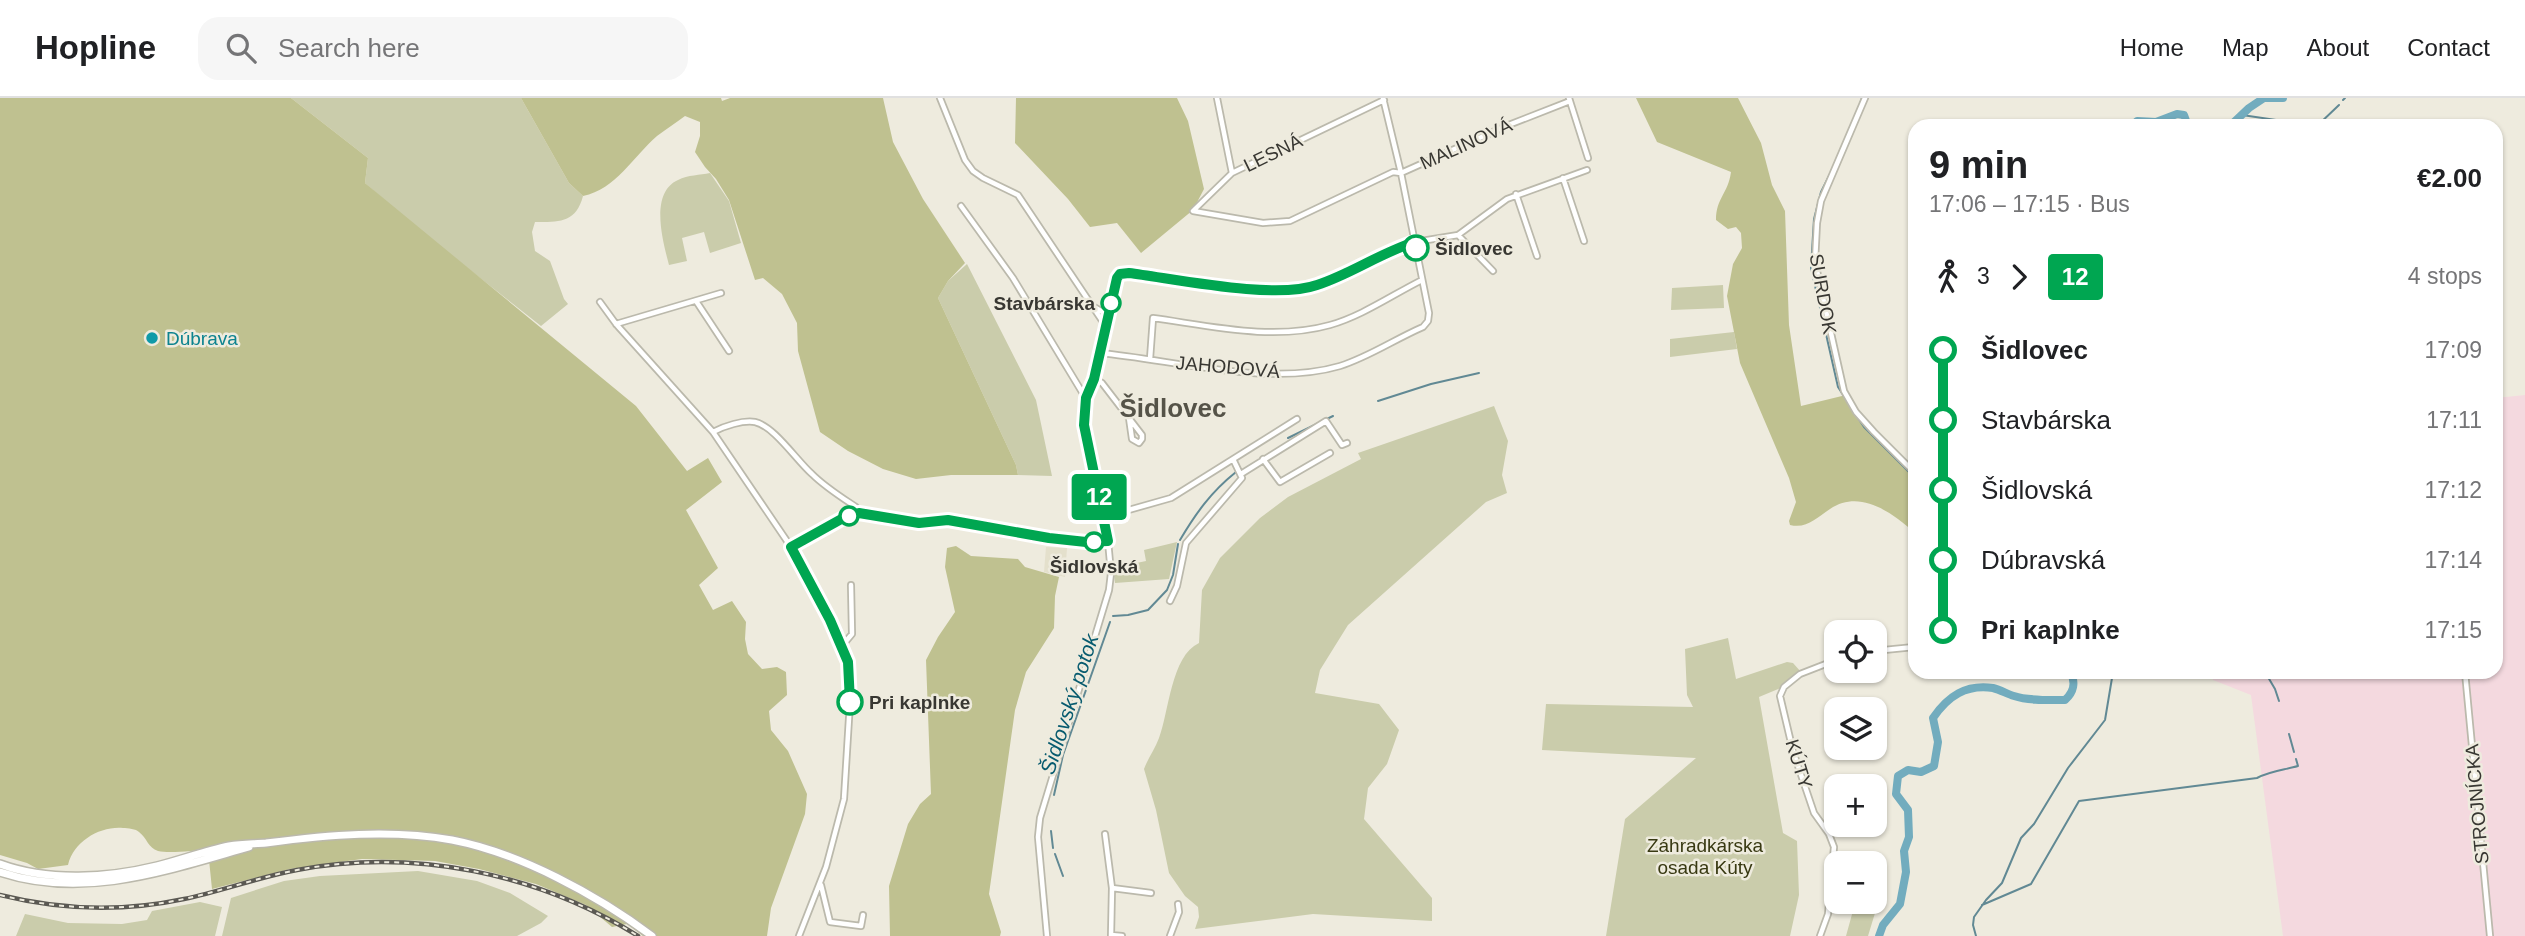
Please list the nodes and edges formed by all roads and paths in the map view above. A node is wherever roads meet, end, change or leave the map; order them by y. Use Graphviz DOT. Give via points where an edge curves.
graph roads {
  1 [pos="940,98"];
  2 [pos="1217,98"];
  3 [pos="1865,98"];
  4 [pos="1383,99"];
  5 [pos="1570,100"];
  6 [pos="1588,158"];
  7 [pos="1587,170"];
  8 [pos="1233,173"];
  9 [pos="1401,173"];
  10 [pos="1563,178"];
  11 [pos="1516,194"];
  12 [pos="961,206"];
  13 [pos="1458,235"];
  14 [pos="1584,241"];
  15 [pos="1415,242"];
  16 [pos="1537,256"];
  17 [pos="1493,271"];
  18 [pos="1422,280"];
  19 [pos="721,293"];
  20 [pos="696,301"];
  21 [pos="600,302"];
  22 [pos="1090,305"];
  23 [pos="1108,315"];
  24 [pos="616,324"];
  25 [pos="1106,326"];
  26 [pos="729,351"];
  27 [pos="1100,353"];
  28 [pos="1150,359"];
  29 [pos="1094,379"];
  30 [pos="1086,398"];
  31 [pos="1129,418"];
  32 [pos="1297,419"];
  33 [pos="713,432"];
  34 [pos="1347,443"];
  35 [pos="1330,453"];
  36 [pos="1233,459"];
  37 [pos="1263,459"];
  38 [pos="1908,466"];
  39 [pos="1241,474"];
  40 [pos="859,513"];
  41 [pos="1104,517"];
  42 [pos="1108,541"];
  43 [pos="791,547"];
  44 [pos="851,585"];
  45 [pos="1170,601"];
  46 [pos="842,646"];
  47 [pos="1908,647"];
  48 [pos="1887,649"];
  49 [pos="1824,664"];
  50 [pos="2466,679"];
  51 [pos="1105,834"];
  52 [pos="267,843"];
  53 [pos="0,864"];
  54 [pos="0,872"];
  55 [pos="820,884"];
  56 [pos="1112,888"];
  57 [pos="1151,893"];
  58 [pos="1178,904"];
  59 [pos="863,915"];
  60 [pos="1111,935"];
  61 [pos="652,936"];
  62 [pos="799,936"];
  63 [pos="1047,936"];
  64 [pos="1122,936"];
  65 [pos="1170,936"];
  66 [pos="1820,936"];
  67 [pos="2490,936"];
  1 -- 22 [label="street" via="965,160 983,178 1018,195"];
  2 -- 8 [label="street, LESNÁ"];
  3 -- 38 [label="street, SURDOK" via="1821,201 1815,262 1846,396"];
  4 -- 8 [label="street, LESNÁ"];
  4 -- 9 [label="street"];
  5 -- 6 [label="street"];
  5 -- 9 [label="street, MALINOVÁ"];
  7 -- 10 [label="street"];
  8 -- 9 [label="street, MALINOVÁ" via="1194,211 1264,223 1290,221 1393,172"];
  9 -- 15 [label="street"];
  10 -- 11 [label="street"];
  10 -- 14 [label="street"];
  11 -- 13 [label="street"];
  11 -- 16 [label="street"];
  12 -- 30 [label="street" via="1013,278"];
  13 -- 15 [label="street"];
  13 -- 17 [label="street"];
  15 -- 18 [label="street"];
  15 -- 23 [label="street" via="1315,286 1290,290 1124,273 1117,278"];
  18 -- 28 [label="street" via="1352,316 1307,330 1258,332 1153,318"];
  18 -- 28 [label="street, JAHODOVÁ" via="1428,321 1423,327 1342,365 1271,374"];
  19 -- 20 [label="street"];
  20 -- 24 [label="street"];
  20 -- 26 [label="street"];
  21 -- 24 [label="street"];
  22 -- 23 [label="street"];
  22 -- 25 [label="street"];
  23 -- 25 [label="street"];
  24 -- 33 [label="street"];
  25 -- 27 [label="street"];
  27 -- 28 [label="street, JAHODOVÁ"];
  27 -- 29 [label="street"];
  29 -- 30 [label="street"];
  29 -- 31 [label="street"];
  30 -- 41 [label="street" via="1084,425"];
  31 -- 31 [label="street" via="1142,435 1139,443 1132,439"];
  32 -- 36 [label="street"];
  33 -- 40 [label="street" via="758,422"];
  33 -- 43 [label="street"];
  34 -- 37 [label="street" via="1342,445 1326,421"];
  35 -- 37 [label="street" via="1280,482"];
  36 -- 39 [label="street"];
  36 -- 41 [label="street" via="1171,498"];
  37 -- 39 [label="street"];
  39 -- 45 [label="street" via="1186,543"];
  40 -- 42 [label="street" via="919,523 948,520 1049,538"];
  40 -- 43 [label="street"];
  41 -- 42 [label="street"];
  42 -- 63 [label="street" via="1111,573 1104,610 1040,818"];
  43 -- 46 [label="street"];
  44 -- 46 [label="street" via="852,635"];
  46 -- 55 [label="street" via="850,671 844,799"];
  47 -- 48 [label="street"];
  49 -- 66 [label="street, KÚTY" via="1793,678 1779,699 1814,813 1834,847 1828,914"];
  50 -- 67 [label="street, STROJNÍCKA"];
  51 -- 56 [label="street"];
  52 -- 53 [label="main road" via="230,846 114,874 66,876"];
  52 -- 54 [label="main road" via="118,881 49,882"];
  52 -- 61 [label="main road" via="368,835 418,836 466,844 560,881"];
  55 -- 59 [label="street" via="830,922 861,926"];
  55 -- 62 [label="street"];
  56 -- 57 [label="street"];
  56 -- 60 [label="street"];
  58 -- 65 [label="street"];
  60 -- 64 [label="street"];
}
